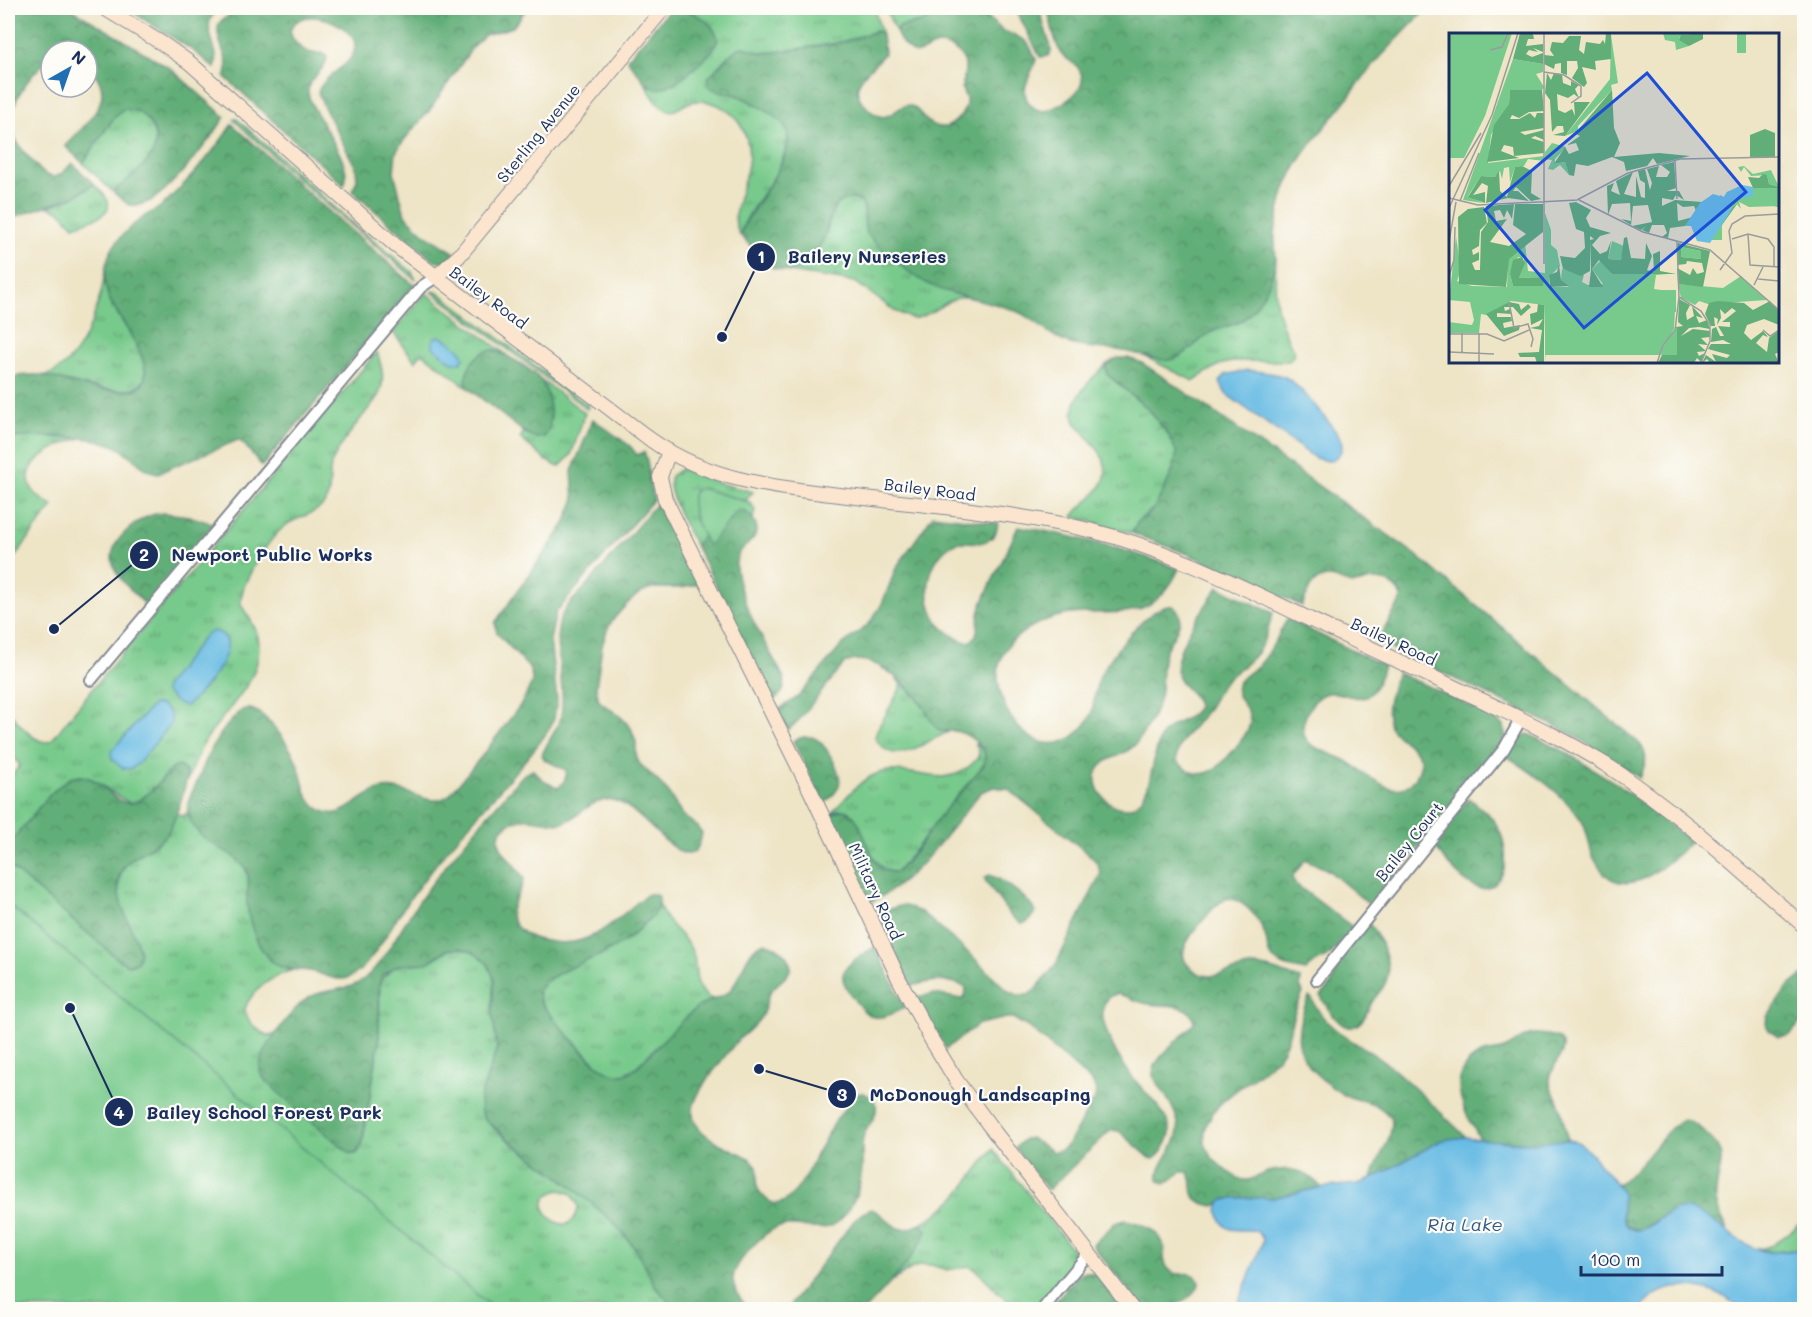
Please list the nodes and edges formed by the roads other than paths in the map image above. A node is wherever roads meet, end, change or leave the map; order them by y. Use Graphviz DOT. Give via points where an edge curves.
graph roads {
  1 [pos="104,8"];
  2 [pos="663,8"];
  3 [pos="436,277"];
  4 [pos="669,451"];
  5 [pos="91,680"];
  6 [pos="1521,719"];
  7 [pos="1804,926"];
  8 [pos="1317,980"];
  9 [pos="1089,1253"];
  10 [pos="1042,1310"];
  11 [pos="1133,1310"];
  1 -- 3 [label="main road, Bailey Road" via="190,63 363,218"];
  2 -- 3 [label="main road, Sterling Avenue" via="464,250"];
  3 -- 4 [label="main road, Bailey Road"];
  3 -- 5 [label="street" via="421,287"];
  4 -- 6 [label="main road, Bailey Road" via="716,472 758,484 1027,518 1126,540 1196,567"];
  4 -- 9 [label="main road, Military Road" via="660,477 665,499 914,1009 968,1096"];
  6 -- 7 [label="main road, Bailey Road" via="1587,754 1644,791"];
  6 -- 8 [label="street, Bailey Court" via="1505,747"];
  9 -- 10 [label="street"];
  9 -- 11 [label="main road, Military Road"];
}
